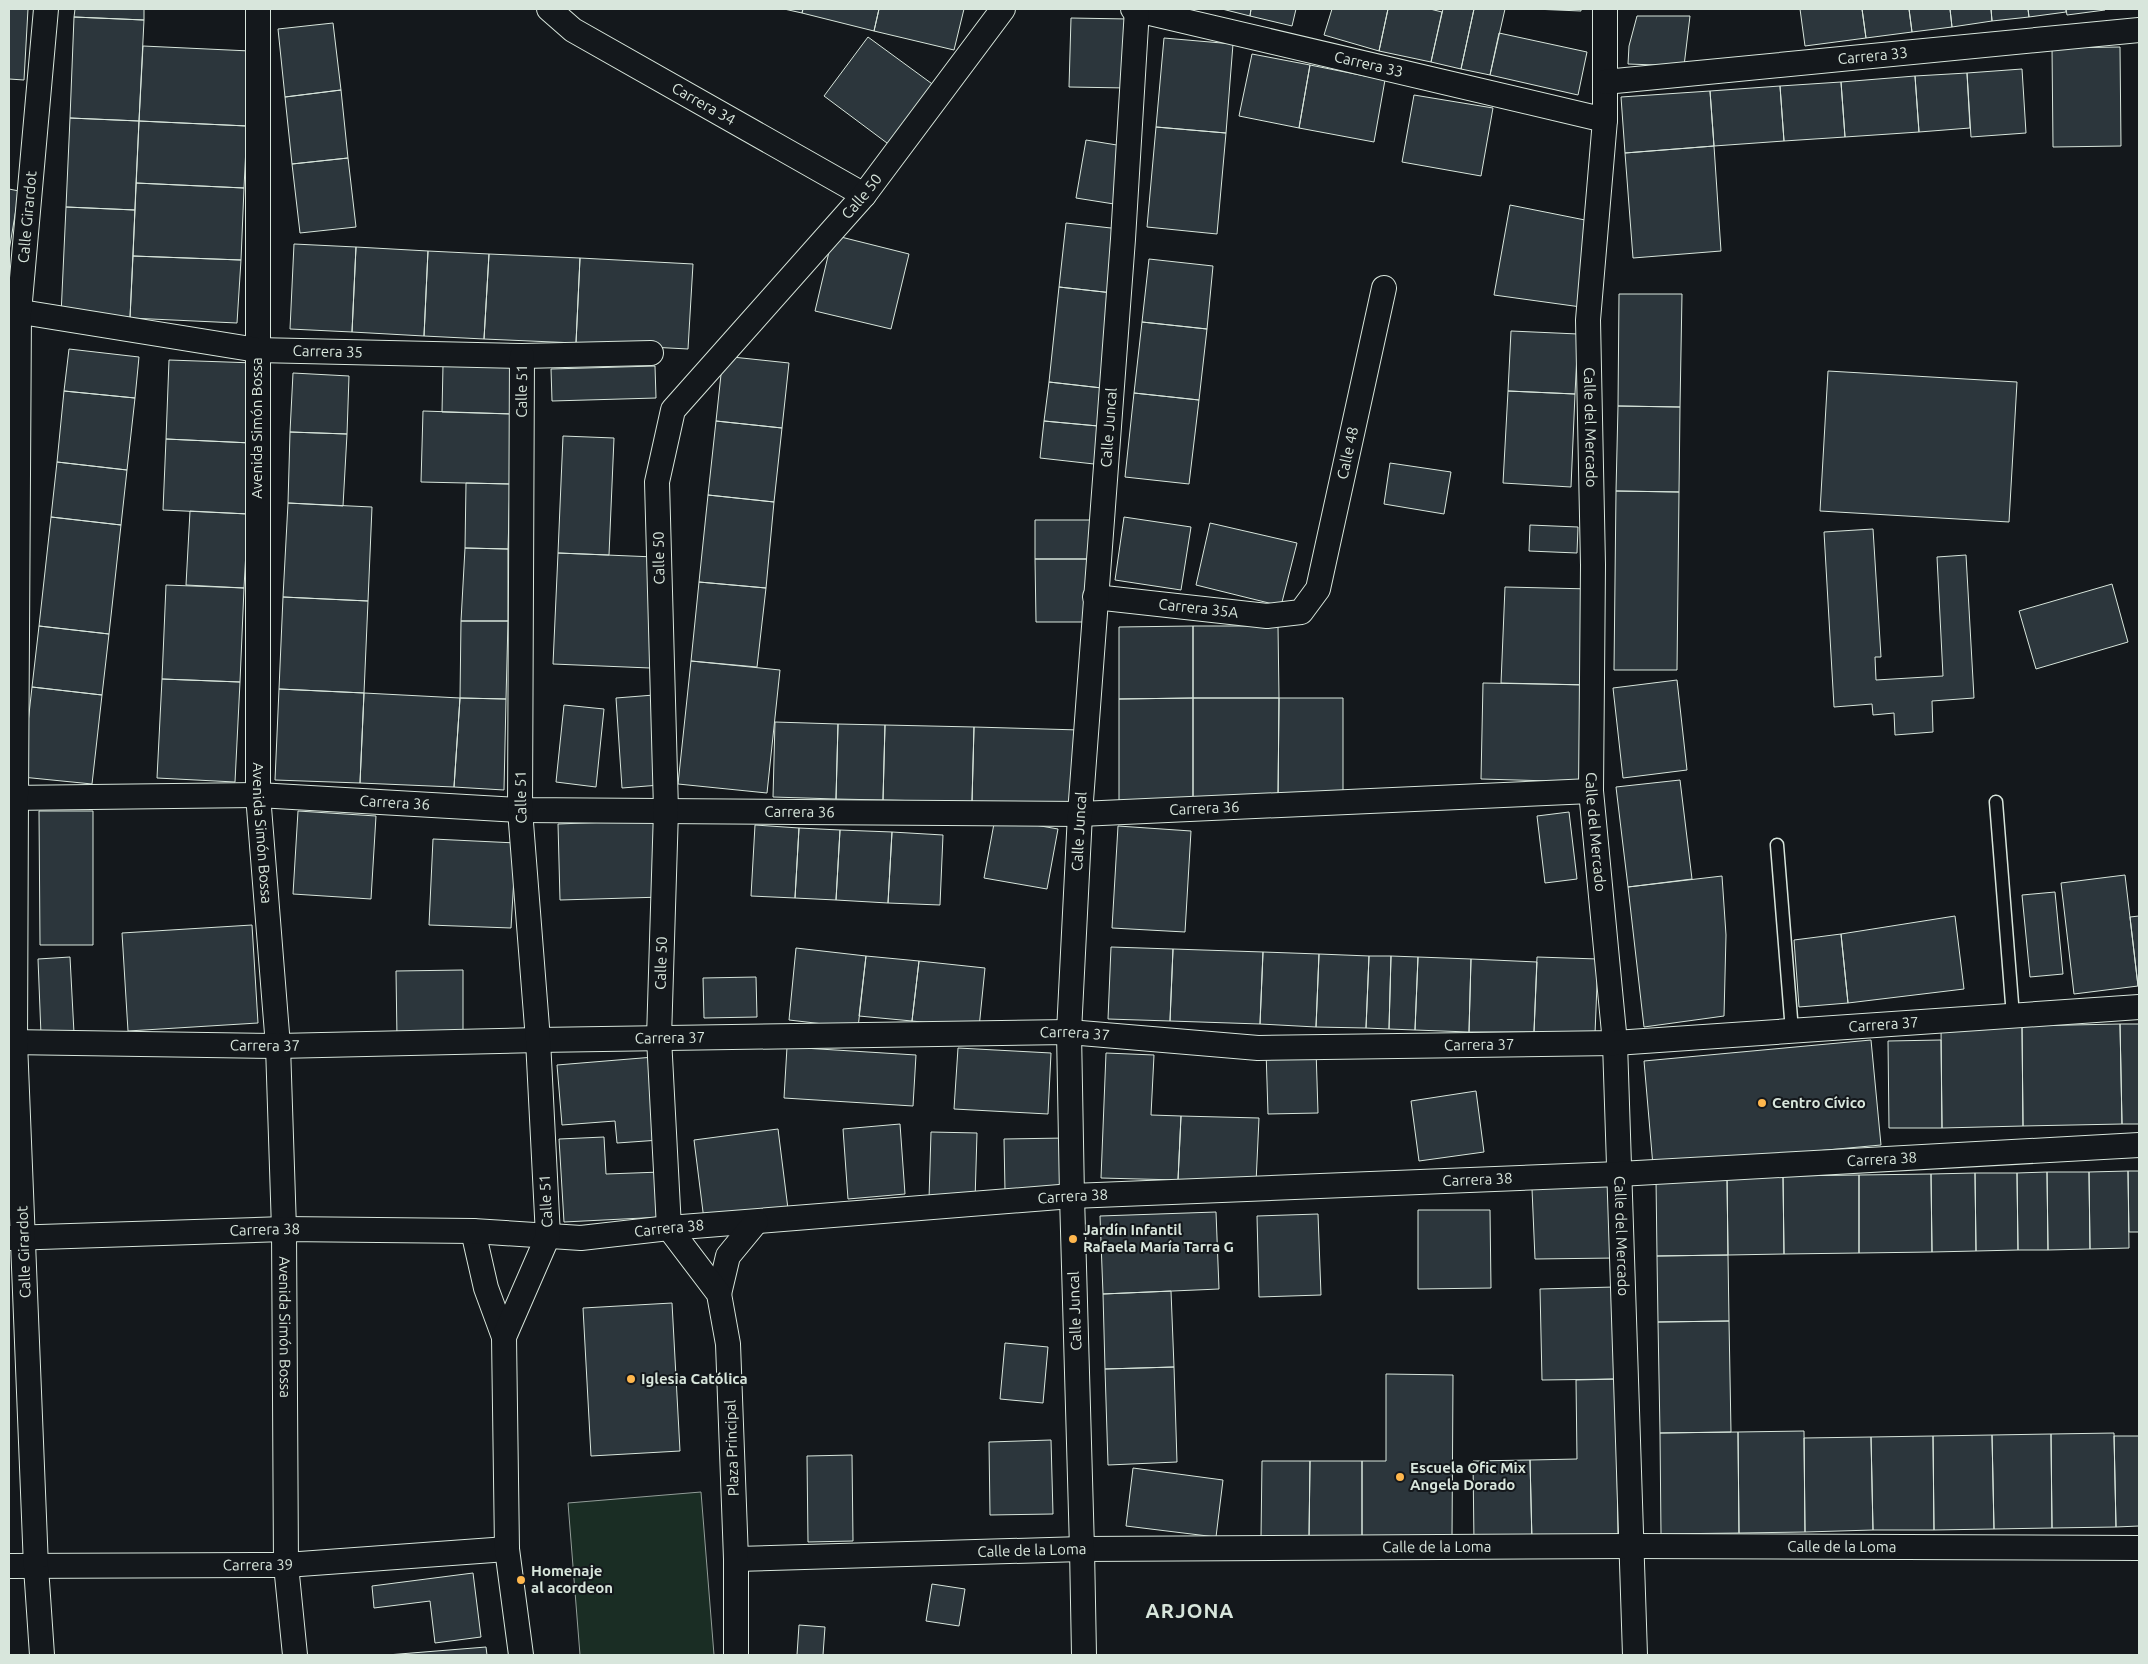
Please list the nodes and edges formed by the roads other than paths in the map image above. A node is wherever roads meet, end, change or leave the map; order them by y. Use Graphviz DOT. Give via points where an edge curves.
graph roads {
  1 [pos="46,9"];
  2 [pos="258,9"];
  3 [pos="549,9"];
  4 [pos="1003,9"];
  5 [pos="1133,9"];
  6 [pos="1137,9"];
  7 [pos="1606,9"];
  8 [pos="2139,30"];
  9 [pos="1605,82"];
  10 [pos="1605,120"];
  11 [pos="864,195"];
  12 [pos="1384,288"];
  13 [pos="14,311"];
  14 [pos="257,350"];
  15 [pos="651,353"];
  16 [pos="522,356"];
  17 [pos="1095,597"];
  18 [pos="1301,612"];
  19 [pos="1591,791"];
  20 [pos="258,795"];
  21 [pos="12,798"];
  22 [pos="1996,802"];
  23 [pos="520,810"];
  24 [pos="666,810"];
  25 [pos="1080,814"];
  26 [pos="1777,845"];
  27 [pos="2139,1007"];
  28 [pos="2013,1016"];
  29 [pos="1792,1031"];
  30 [pos="1069,1032"];
  31 [pos="659,1038"];
  32 [pos="538,1040"];
  33 [pos="12,1042"];
  34 [pos="1615,1043"];
  35 [pos="278,1046"];
  36 [pos="2139,1146"];
  37 [pos="1619,1174"];
  38 [pos="1072,1196"];
  39 [pos="756,1222"];
  40 [pos="669,1228"];
  41 [pos="284,1229"];
  42 [pos="473,1231"];
  43 [pos="548,1236"];
  44 [pos="16,1238"];
  45 [pos="719,1294"];
  46 [pos="504,1337"];
  47 [pos="1631,1546"];
  48 [pos="2139,1548"];
  49 [pos="507,1549"];
  50 [pos="1082,1549"];
  51 [pos="736,1559"];
  52 [pos="286,1565"];
  53 [pos="9,1566"];
  54 [pos="36,1567"];
  55 [pos="42,1655"];
  56 [pos="295,1655"];
  57 [pos="521,1655"];
  58 [pos="736,1655"];
  59 [pos="1084,1655"];
  60 [pos="1635,1655"];
  1 -- 13 [label="street, Calle Girardot"];
  2 -- 14 [label="street, Avenida Simón Bossa"];
  3 -- 11 [label="street, Carrera 34" via="573,30"];
  4 -- 11 [label="street, Calle 50"];
  5 -- 6 [label="street, Carrera 33"];
  6 -- 10 [label="street, Carrera 33"];
  6 -- 17 [label="street, Calle Juncal"];
  7 -- 9 [label="street, Calle del Mercado"];
  8 -- 9 [label="street, Carrera 33"];
  9 -- 10 [label="street, Calle del Mercado"];
  10 -- 19 [label="street, Calle del Mercado" via="1588,320"];
  11 -- 24 [label="street, Calle 50" via="673,410 657,482"];
  12 -- 18 [label="street, Calle 48" via="1318,590"];
  13 -- 14 [label="street, Carrera 35"];
  13 -- 21 [label="street, Calle Girardot"];
  14 -- 16 [label="street, Carrera 35"];
  14 -- 20 [label="street, Avenida Simón Bossa"];
  15 -- 16 [label="street, Carrera 35"];
  16 -- 23 [label="street, Calle 51"];
  17 -- 18 [label="street, Carrera 35A" via="1267,616"];
  17 -- 25 [label="street, Calle Juncal"];
  19 -- 25 [label="street, Carrera 36"];
  19 -- 34 [label="street, Calle del Mercado"];
  20 -- 21 [label="street, Carrera 36"];
  20 -- 23 [label="street, Carrera 36"];
  20 -- 35 [label="street, Avenida Simón Bossa"];
  21 -- 33 [label="street, Calle Girardot"];
  22 -- 28 [label="lane"];
  23 -- 24 [label="street, Carrera 36"];
  23 -- 32 [label="street, Calle 51"];
  24 -- 25 [label="street, Carrera 36"];
  24 -- 31 [label="street, Calle 50"];
  25 -- 30 [label="street, Calle Juncal"];
  26 -- 29 [label="lane"];
  27 -- 28 [label="street, Carrera 37"];
  28 -- 29 [label="street, Carrera 37"];
  29 -- 34 [label="street, Carrera 37"];
  30 -- 31 [label="street, Carrera 37"];
  30 -- 34 [label="street, Carrera 37" via="1258,1048"];
  30 -- 38 [label="street, Calle Juncal"];
  31 -- 32 [label="street, Carrera 37"];
  31 -- 40 [label="street, Calle 50"];
  32 -- 35 [label="street, Carrera 37"];
  32 -- 43 [label="street, Calle 51"];
  33 -- 35 [label="street, Carrera 37"];
  33 -- 44 [label="street, Calle Girardot"];
  34 -- 37 [label="street, Calle del Mercado"];
  35 -- 41 [label="street, Avenida Simón Bossa"];
  36 -- 37 [label="street, Carrera 38"];
  37 -- 38 [label="street, Carrera 38"];
  37 -- 47 [label="street, Calle del Mercado"];
  38 -- 39 [label="street, Carrera 38"];
  38 -- 50 [label="street, Calle Juncal"];
  39 -- 40 [label="street, Carrera 38"];
  39 -- 45 [label="street" via="728,1256"];
  40 -- 43 [label="street, Carrera 38" via="581,1238"];
  40 -- 45 [label="street, Plaza Principal"];
  41 -- 42 [label="street, Carrera 38"];
  41 -- 44 [label="street, Carrera 38"];
  41 -- 52 [label="street, Avenida Simón Bossa"];
  42 -- 43 [label="street, Carrera 38"];
  42 -- 46 [label="street" via="486,1288"];
  43 -- 46 [label="street"];
  44 -- 54 [label="street, Calle Girardot"];
  45 -- 51 [label="street, Plaza Principal" via="728,1344"];
  46 -- 49 [label="street"];
  47 -- 48 [label="street, Calle de la Loma"];
  47 -- 50 [label="street, Calle de la Loma"];
  47 -- 60 [label="street, Calle del Mercado"];
  49 -- 52 [label="street, Carrera 39"];
  49 -- 57 [label="street"];
  50 -- 51 [label="street, Calle de la Loma"];
  50 -- 59 [label="street, Calle Juncal"];
  51 -- 58 [label="street, Plaza Principal"];
  52 -- 54 [label="street, Carrera 39"];
  52 -- 56 [label="street, Avenida Simón Bossa"];
  53 -- 54 [label="street, Carrera 39"];
  54 -- 55 [label="street, Calle Girardot"];
}
